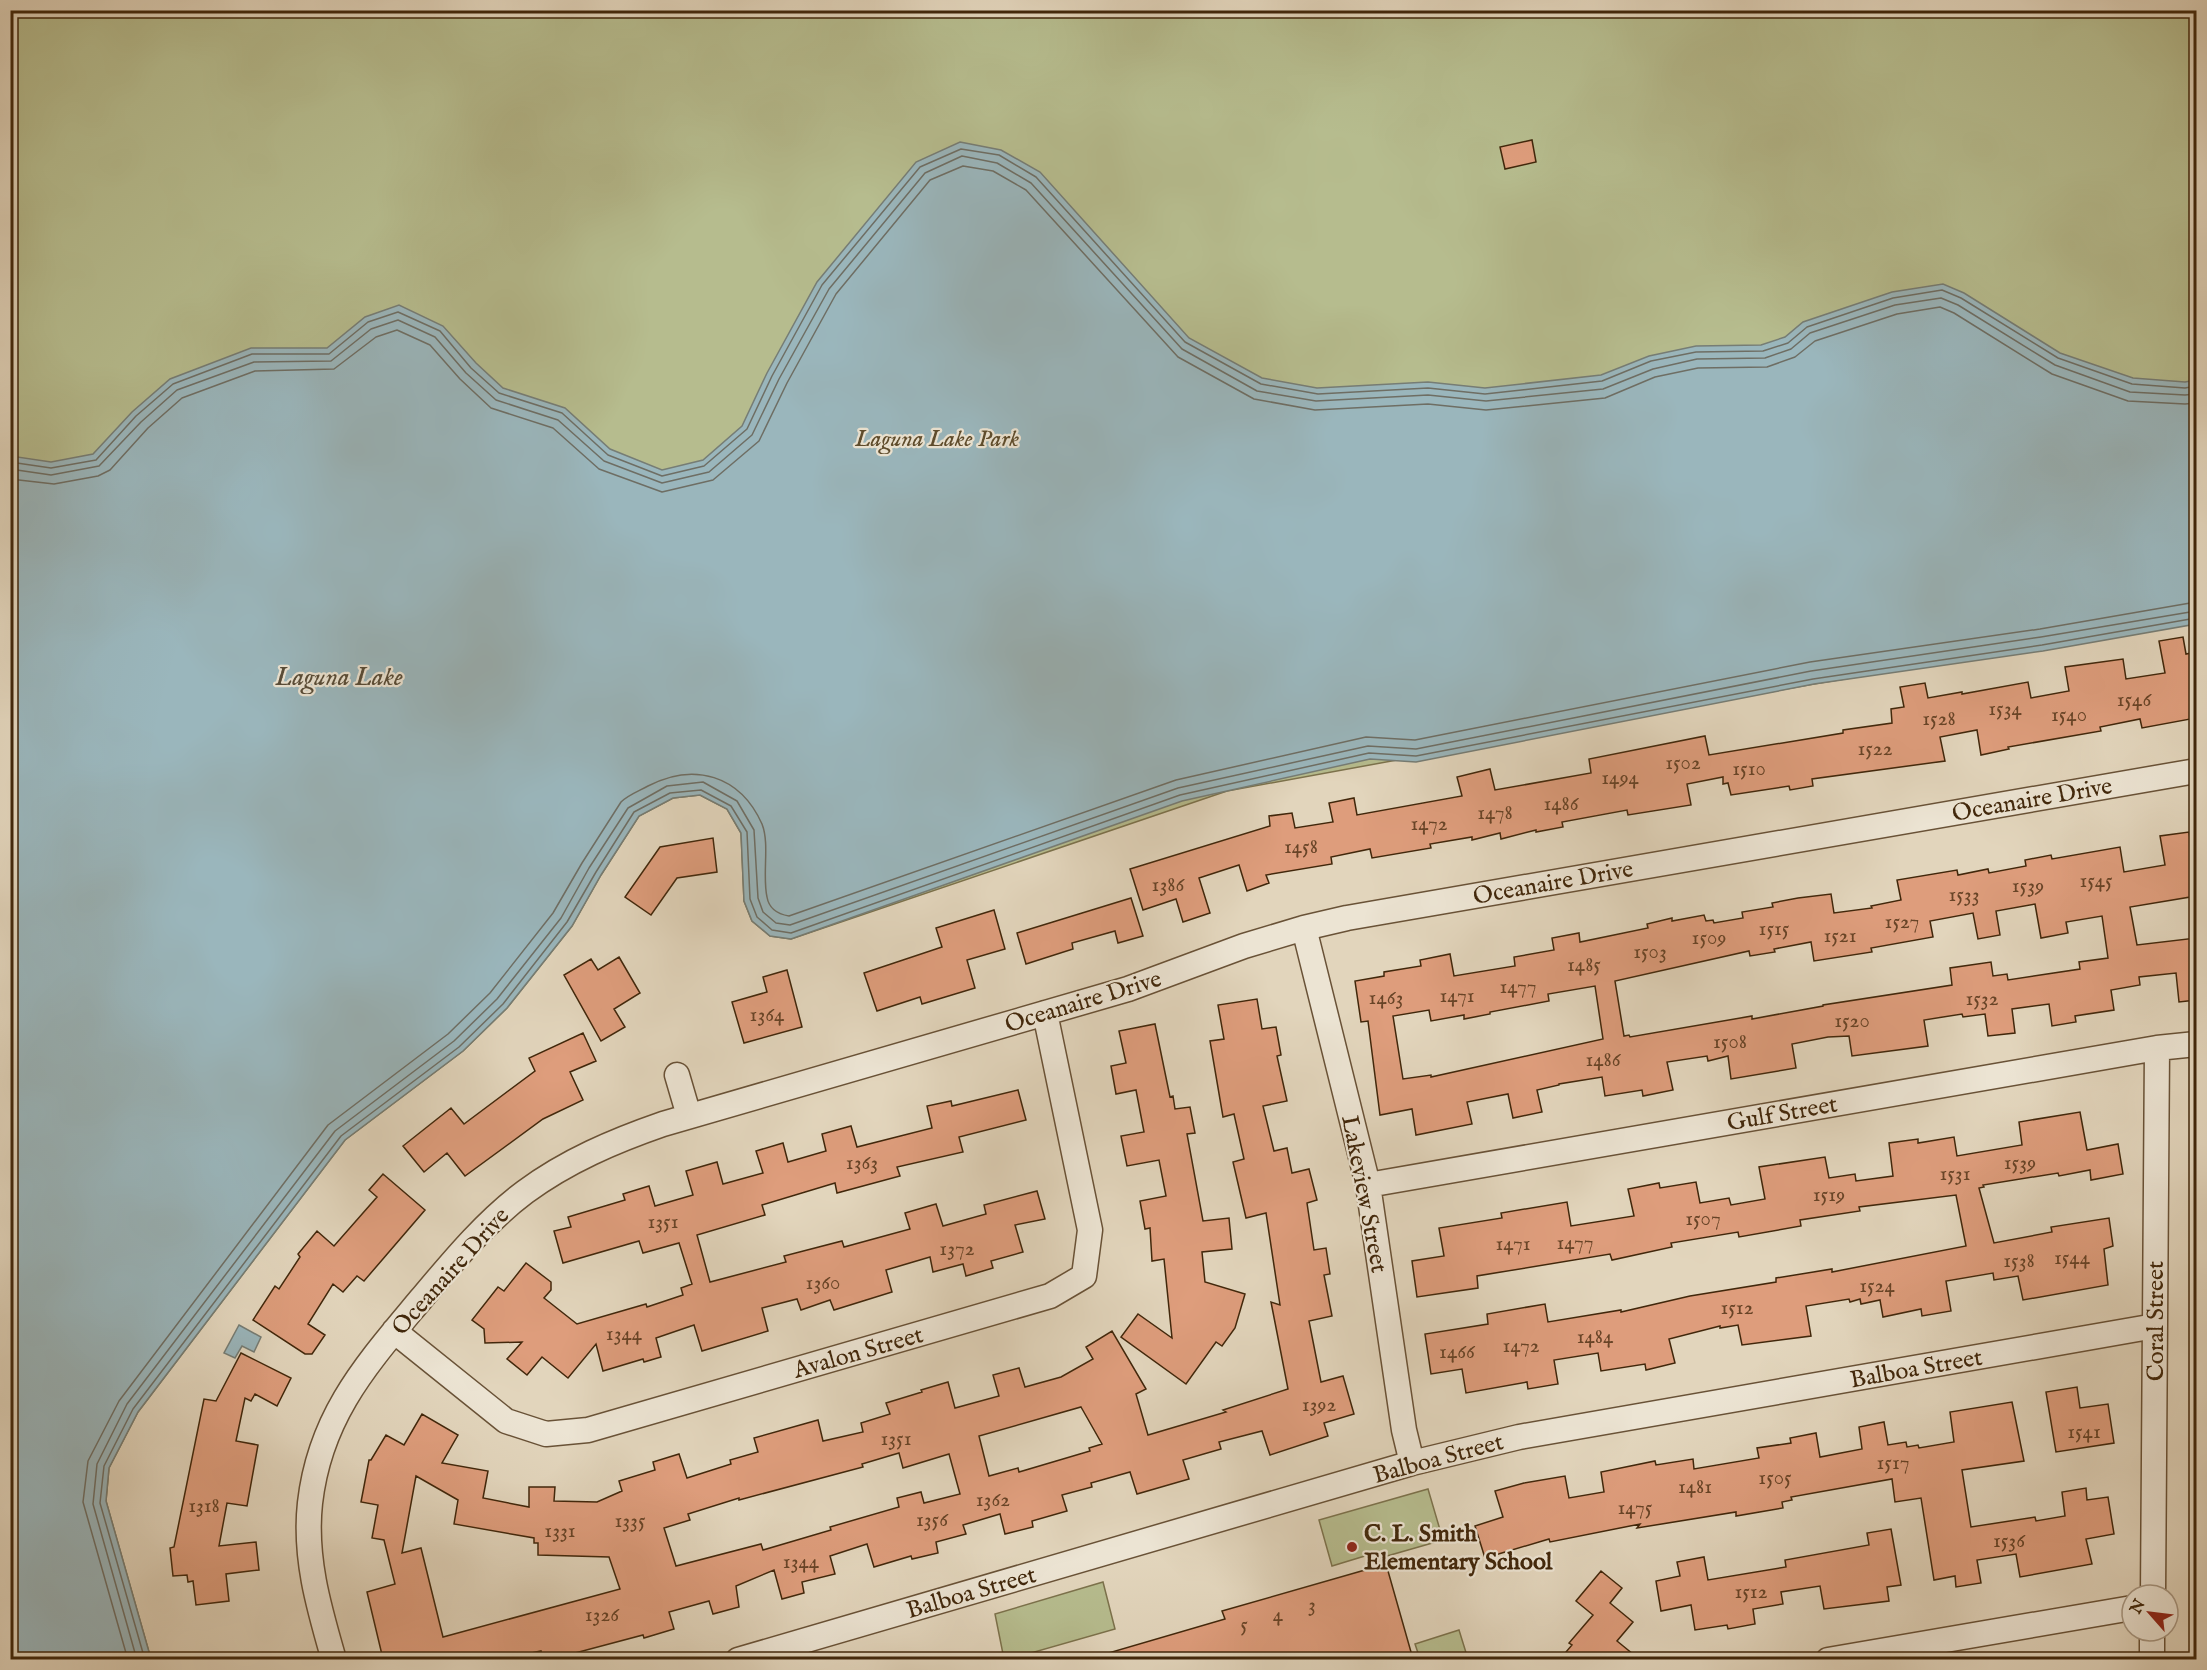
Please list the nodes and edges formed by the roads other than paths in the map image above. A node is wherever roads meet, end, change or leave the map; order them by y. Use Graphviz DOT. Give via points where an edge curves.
graph roads {
  1 [pos="2196,771"];
  2 [pos="1304,928"];
  3 [pos="1045,1013"];
  4 [pos="2196,1044"];
  5 [pos="2157,1048"];
  6 [pos="677,1075"];
  7 [pos="689,1116"];
  8 [pos="1368,1185"];
  9 [pos="2155,1326"];
  10 [pos="394,1331"];
  11 [pos="1412,1463"];
  12 [pos="2153,1583"];
  13 [pos="2120,1610"];
  14 [pos="2152,1643"];
  15 [pos="334,1659"];
  16 [pos="738,1659"];
  17 [pos="1828,1659"];
  18 [pos="2152,1659"];
  1 -- 2 [label="street, Oceanaire Drive"];
  2 -- 3 [label="street, Oceanaire Drive" via="1128,989"];
  2 -- 8 [label="street, Lakeview Street"];
  3 -- 7 [label="street, Oceanaire Drive"];
  3 -- 10 [label="street, Avalon Street" via="1090,1230 1084,1276 1050,1296 588,1430 546,1434 506,1421"];
  4 -- 5 [label="street, Gulf Street"];
  5 -- 8 [label="street, Gulf Street"];
  5 -- 9 [label="street, Coral Street"];
  6 -- 7 [label="street"];
  7 -- 10 [label="street, Oceanaire Drive" via="615,1141 568,1164 525,1192 486,1225"];
  8 -- 11 [label="street, Lakeview Street"];
  9 -- 11 [label="street, Balboa Street" via="1519,1437"];
  9 -- 12 [label="street, Coral Street"];
  10 -- 15 [label="street, Oceanaire Drive" via="341,1403 314,1477 310,1555"];
  11 -- 16 [label="street, Balboa Street"];
  13 -- 17 [label="street"];
  14 -- 18 [label="street"];
}
